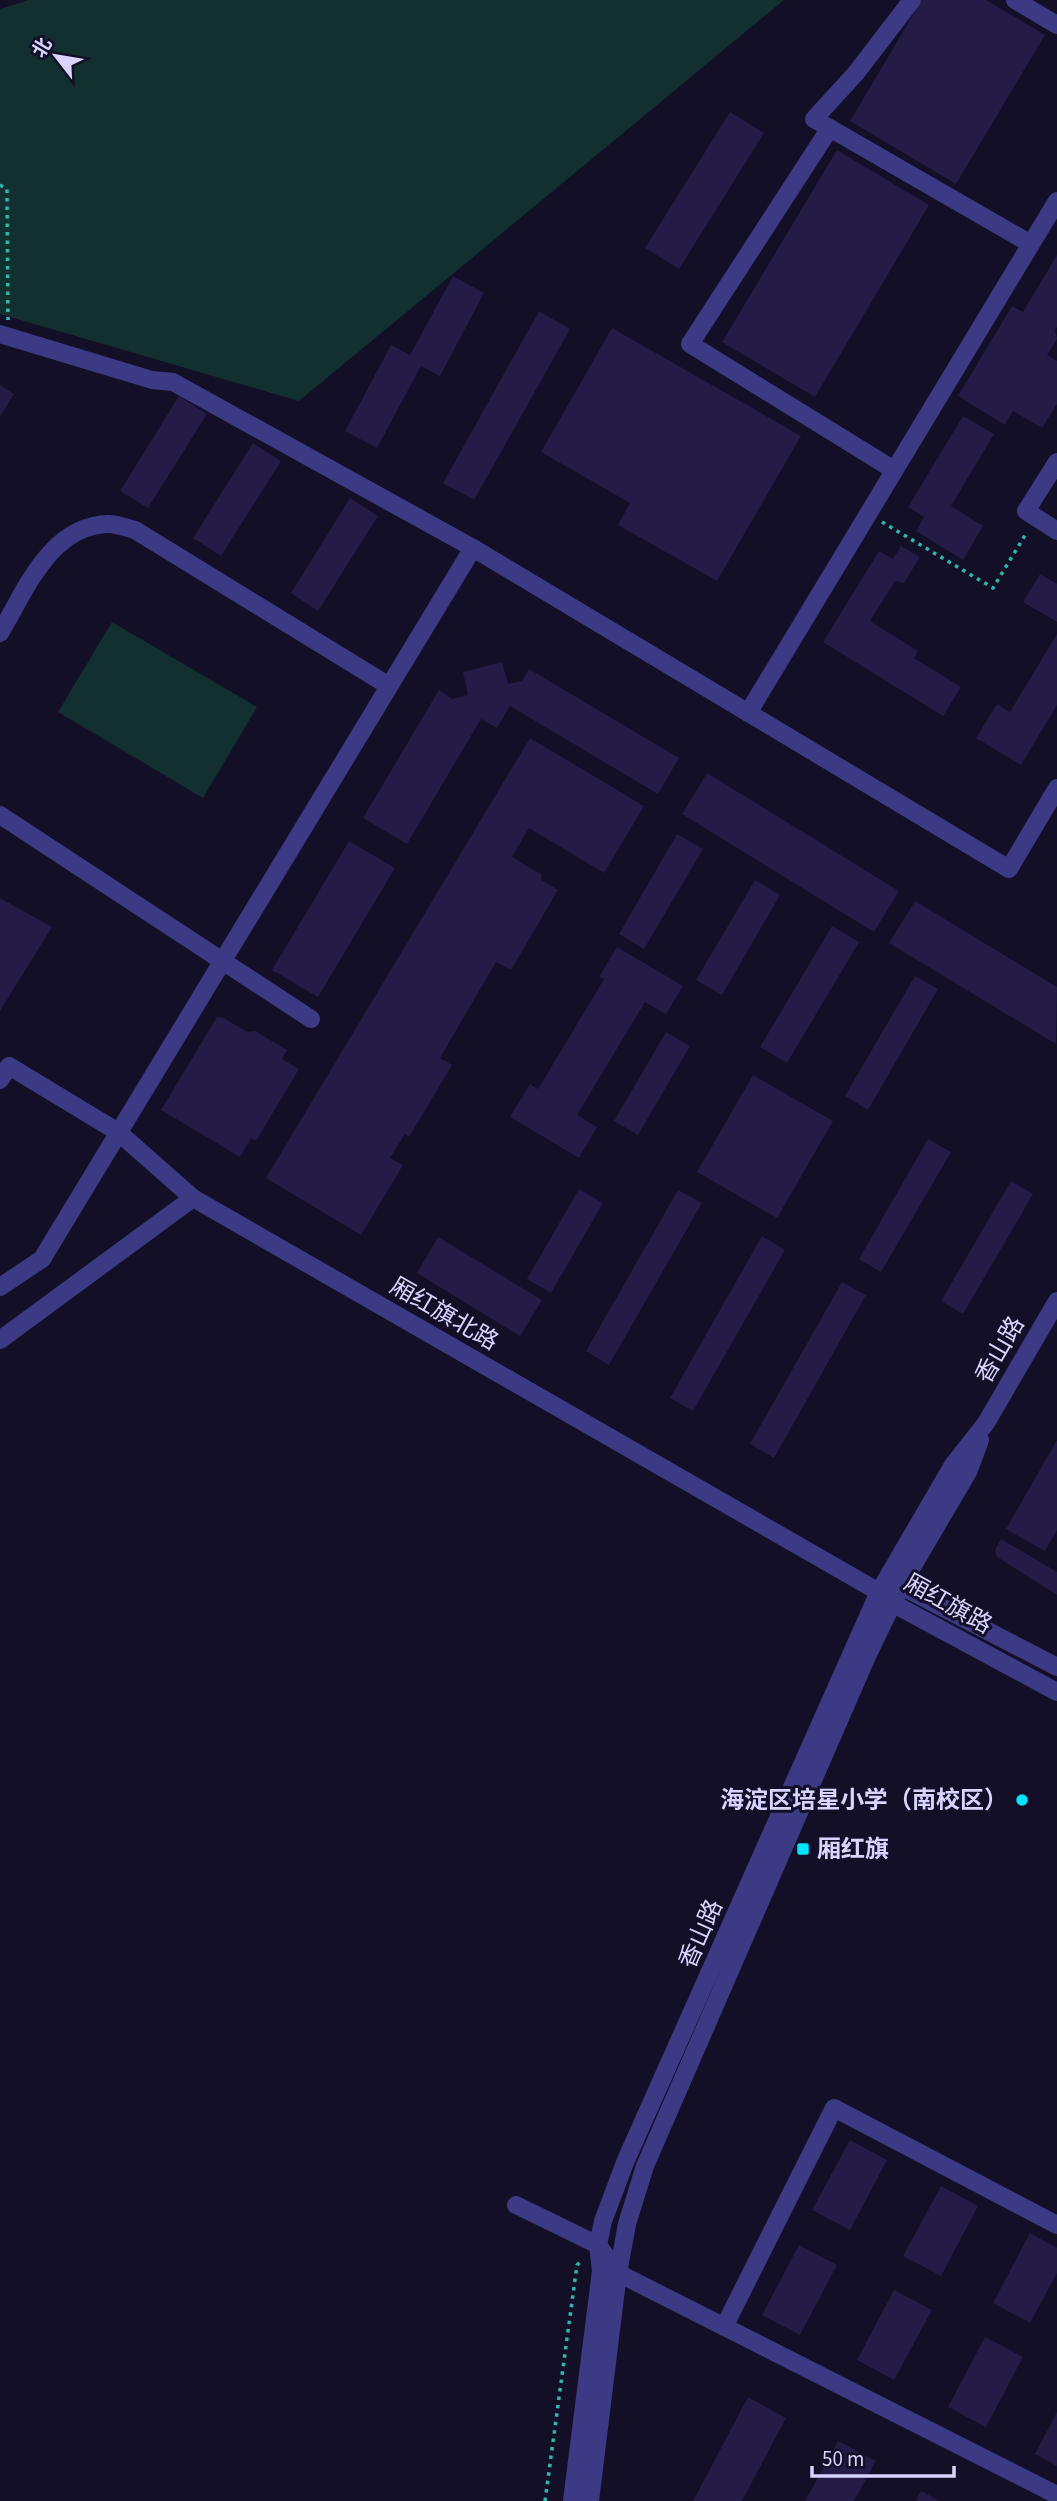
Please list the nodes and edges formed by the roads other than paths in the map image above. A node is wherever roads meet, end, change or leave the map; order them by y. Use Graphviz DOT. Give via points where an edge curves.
graph roads {
  1 [pos="912,0"];
  2 [pos="1015,0"];
  3 [pos="1057,25"];
  4 [pos="830,128"];
  5 [pos="1057,201"];
  6 [pos="1031,244"];
  7 [pos="4,335"];
  8 [pos="1057,462"];
  9 [pos="894,470"];
  10 [pos="1057,531"];
  11 [pos="473,548"];
  12 [pos="0,633"];
  13 [pos="389,686"];
  14 [pos="748,713"];
  15 [pos="1057,788"];
  16 [pos="0,815"];
  17 [pos="221,961"];
  18 [pos="311,1018"];
  19 [pos="0,1080"];
  20 [pos="118,1132"];
  21 [pos="193,1198"];
  22 [pos="0,1287"];
  23 [pos="1054,1311"];
  24 [pos="0,1340"];
  25 [pos="986,1423"];
  26 [pos="901,1586"];
  27 [pos="886,1598"];
  28 [pos="1057,1667"];
  29 [pos="1057,1692"];
  30 [pos="516,2205"];
  31 [pos="1057,2225"];
  32 [pos="598,2245"];
  33 [pos="618,2273"];
  34 [pos="724,2327"];
  35 [pos="1057,2495"];
  36 [pos="572,2501"];
  37 [pos="590,2501"];
  1 -- 4 [label="street" via="814,119"];
  2 -- 3 [label="street"];
  4 -- 6 [label="street"];
  4 -- 9 [label="street" via="690,344"];
  5 -- 6 [label="street"];
  6 -- 9 [label="street"];
  7 -- 11 [label="street" via="152,380 173,382"];
  8 -- 10 [label="street" via="1026,511"];
  9 -- 14 [label="street"];
  11 -- 13 [label="street"];
  11 -- 14 [label="street"];
  12 -- 13 [label="street" via="48,554 70,534 109,524 135,530"];
  13 -- 17 [label="street"];
  14 -- 15 [label="street" via="1009,869"];
  16 -- 17 [label="street"];
  17 -- 18 [label="street"];
  17 -- 20 [label="street"];
  19 -- 20 [label="street" via="9,1066"];
  20 -- 21 [label="street"];
  20 -- 22 [label="street" via="42,1259"];
  21 -- 24 [label="street"];
  21 -- 27 [label="street, 厢红旗北路"];
  23 -- 25 [label="street, 香山路"];
  25 -- 26 [label="street, 香山路" via="968,1472"];
  25 -- 27 [label="street, 香山路" via="953,1465"];
  26 -- 27 [label="street, 厢红旗路"];
  26 -- 28 [label="street, 厢红旗路"];
  27 -- 29 [label="street, 厢红旗路"];
  27 -- 32 [label="street, 香山路" via="626,2160"];
  27 -- 33 [label="street, 香山路" via="868,1654 645,2166"];
  30 -- 32 [label="street"];
  31 -- 34 [label="street" via="834,2108"];
  32 -- 33 [label="street"];
  32 -- 36 [label="street, 香山路" via="601,2271"];
  33 -- 34 [label="street"];
  33 -- 37 [label="street, 香山路"];
  34 -- 35 [label="street"];
}
